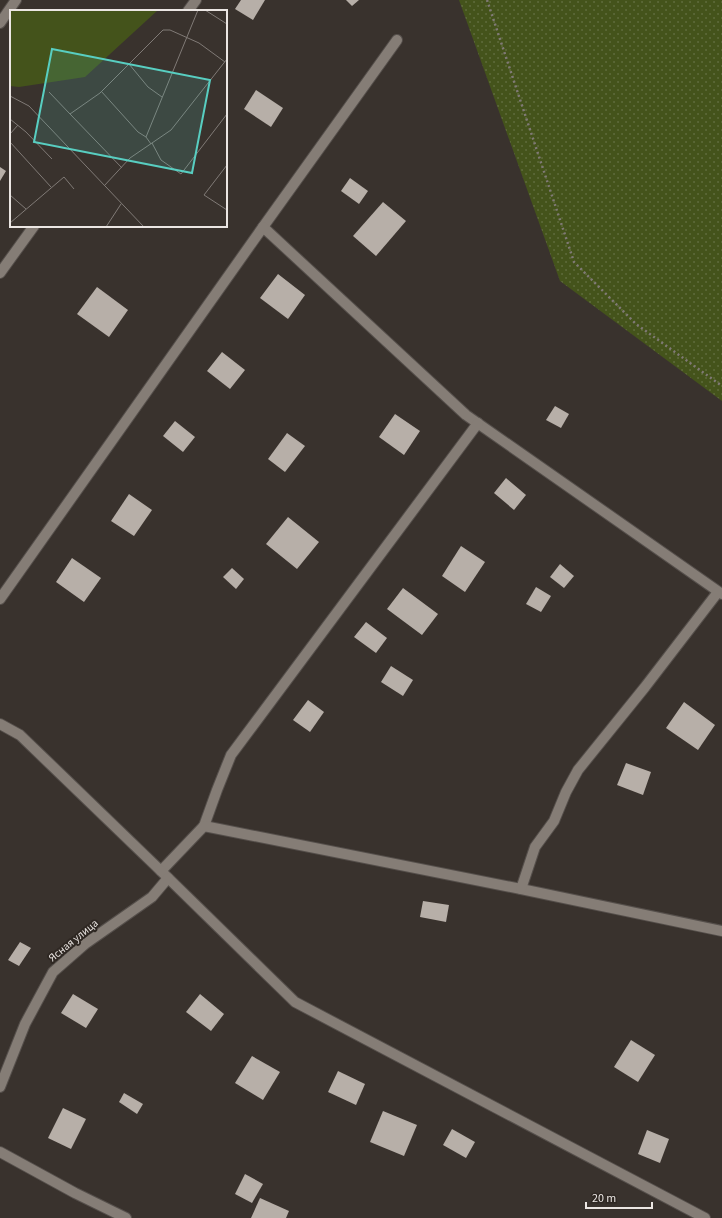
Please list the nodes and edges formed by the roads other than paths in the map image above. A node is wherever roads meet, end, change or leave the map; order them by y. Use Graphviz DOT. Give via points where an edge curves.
graph roads {
  1 [pos="16,0"];
  2 [pos="196,0"];
  3 [pos="189,10"];
  4 [pos="0,23"];
  5 [pos="397,40"];
  6 [pos="33,227"];
  7 [pos="263,227"];
  8 [pos="0,273"];
  9 [pos="478,423"];
  10 [pos="720,593"];
  11 [pos="0,599"];
  12 [pos="0,724"];
  13 [pos="204,826"];
  14 [pos="165,874"];
  15 [pos="522,889"];
  16 [pos="722,931"];
  17 [pos="0,1087"];
  18 [pos="0,1152"];
  19 [pos="126,1218"];
  20 [pos="705,1218"];
  1 -- 4 [label="street"];
  2 -- 3 [label="street"];
  5 -- 7 [label="street"];
  6 -- 8 [label="street"];
  7 -- 9 [label="street" via="466,415"];
  7 -- 11 [label="street"];
  9 -- 10 [label="street"];
  9 -- 13 [label="street" via="231,755"];
  10 -- 15 [label="street" via="578,770 554,821 535,847"];
  12 -- 14 [label="street" via="20,735"];
  13 -- 14 [label="street, Ясная улица"];
  13 -- 15 [label="street"];
  14 -- 17 [label="street, Ясная улица" via="152,897 84,944 53,972 25,1024"];
  14 -- 20 [label="street" via="294,1002"];
  15 -- 16 [label="street"];
  18 -- 19 [label="street"];
}
